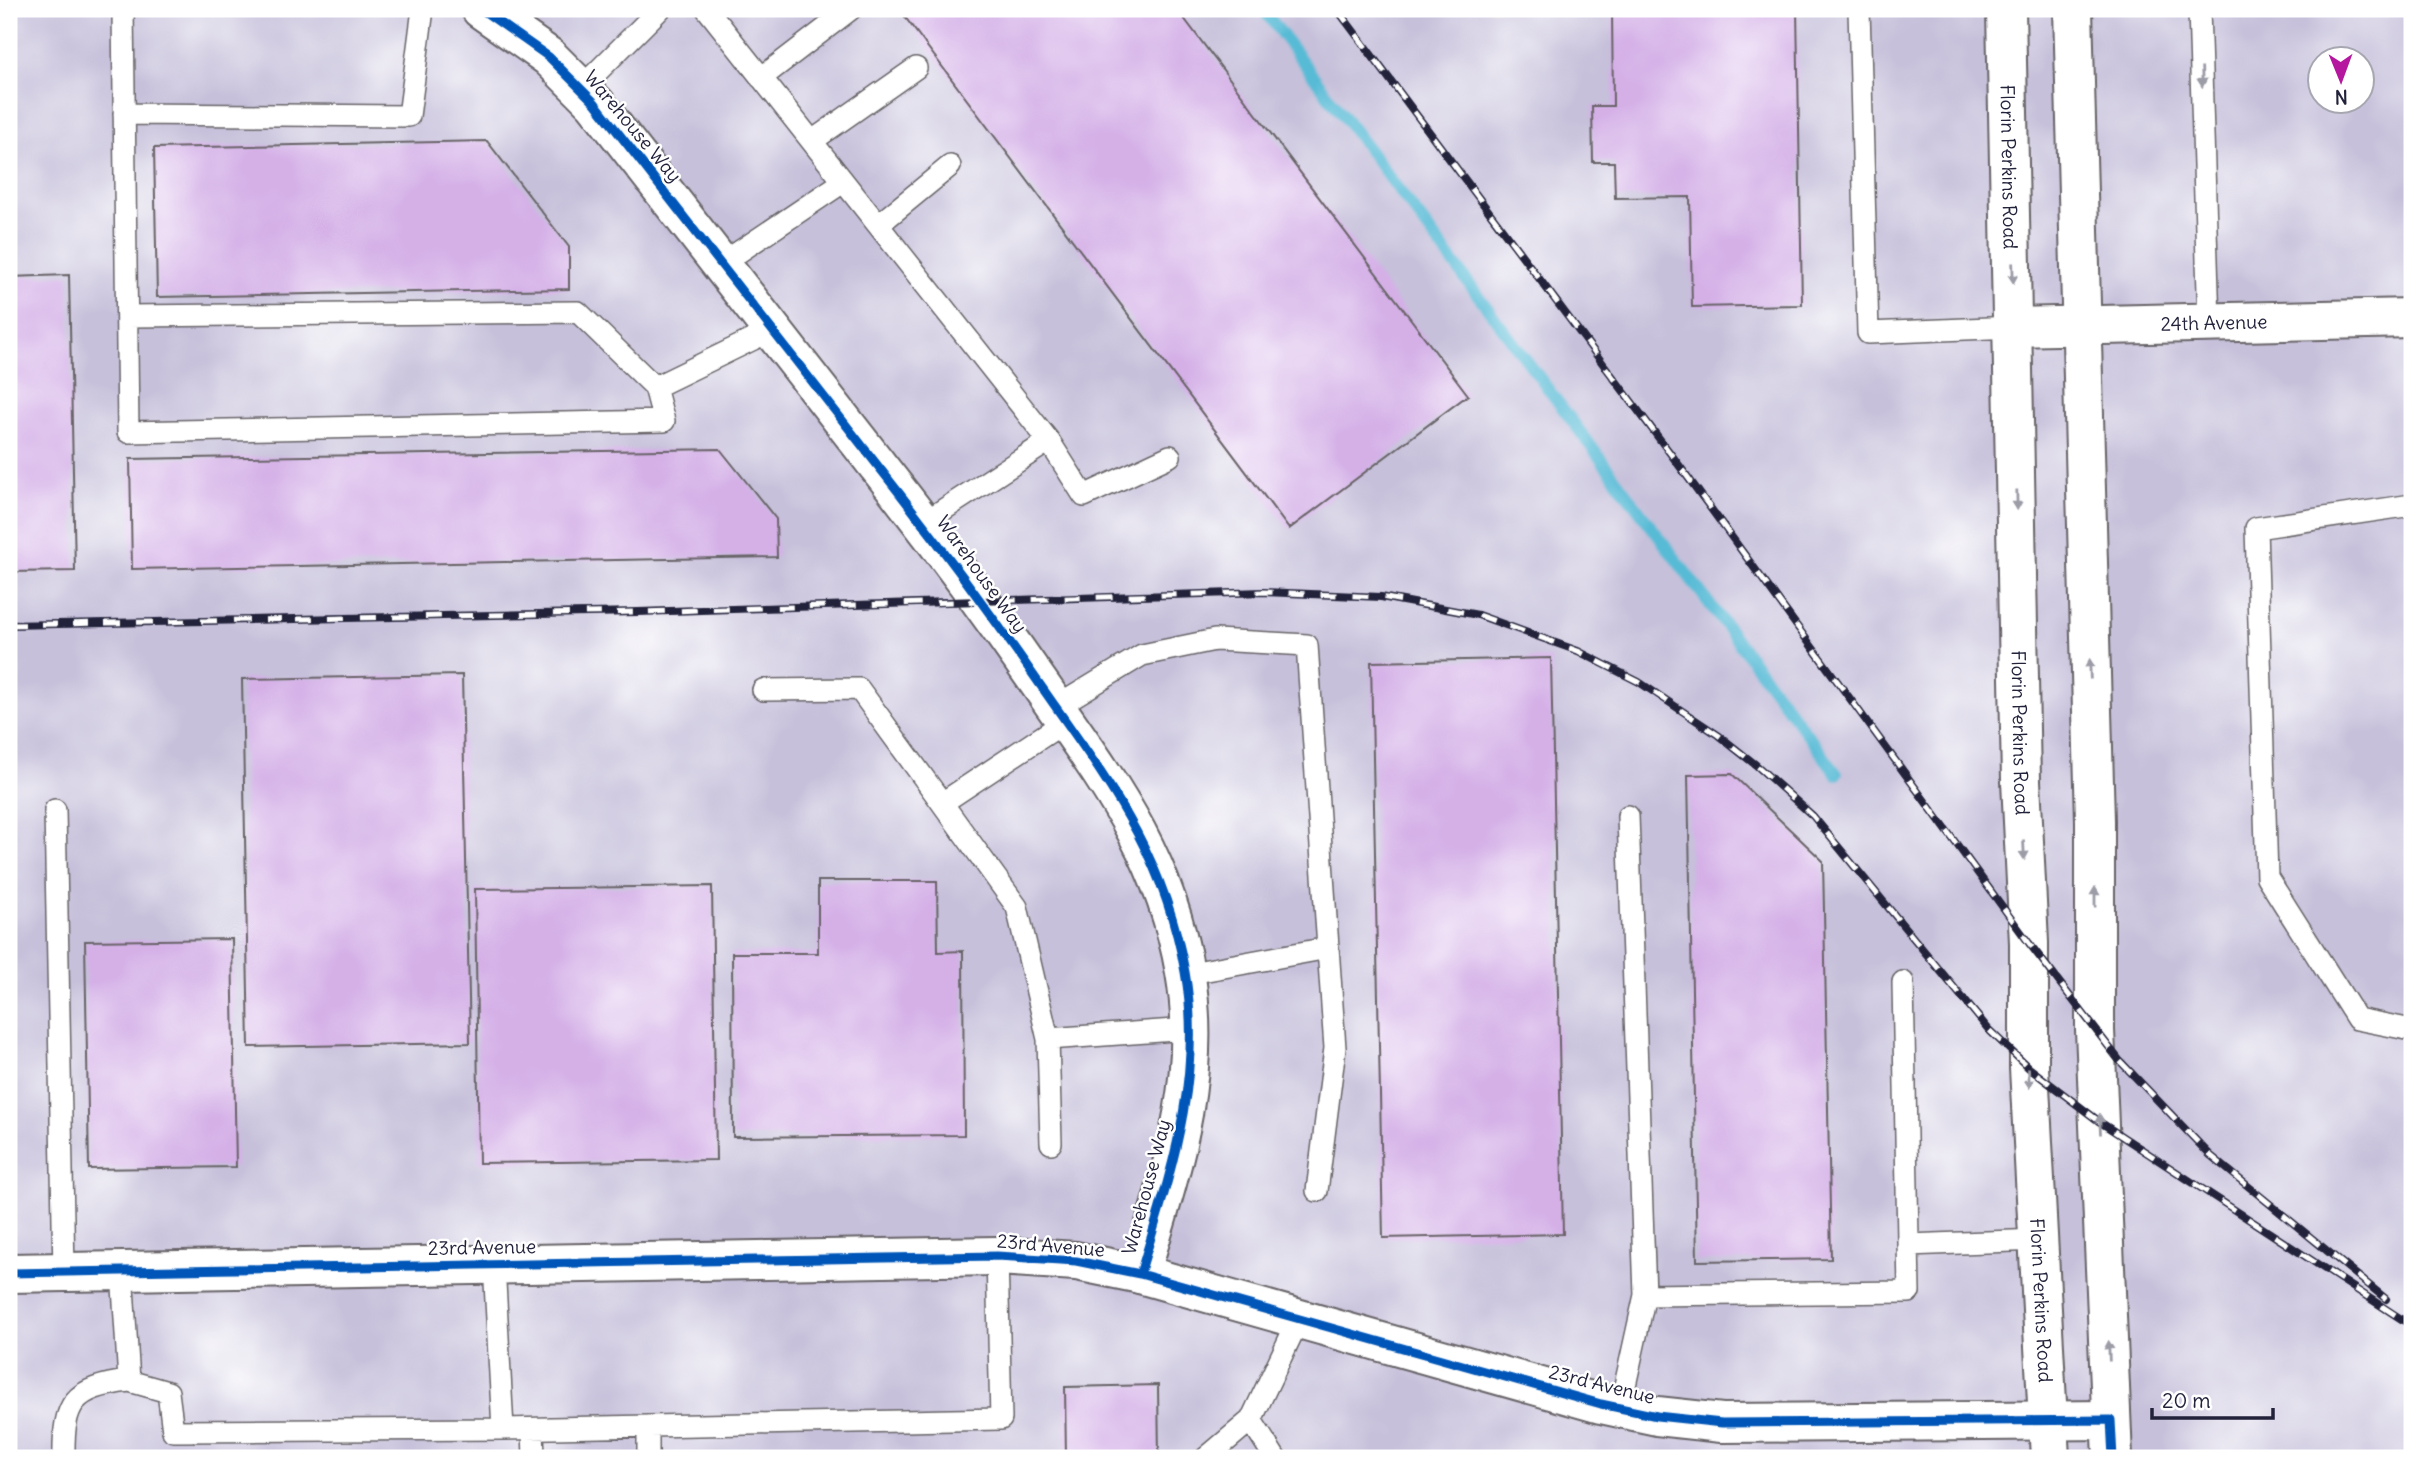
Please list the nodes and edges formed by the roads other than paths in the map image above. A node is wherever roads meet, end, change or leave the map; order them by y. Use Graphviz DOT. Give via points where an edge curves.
graph roads {
  1 [pos="123,9"];
  2 [pos="423,9"];
  3 [pos="481,9"];
  4 [pos="660,9"];
  5 [pos="707,9"];
  6 [pos="851,9"];
  7 [pos="1859,9"];
  8 [pos="2006,9"];
  9 [pos="2073,9"];
  10 [pos="2199,9"];
  11 [pos="916,68"];
  12 [pos="761,78"];
  13 [pos="581,88"];
  14 [pos="124,114"];
  15 [pos="811,141"];
  16 [pos="950,166"];
  17 [pos="843,182"];
  18 [pos="878,225"];
  19 [pos="721,264"];
  20 [pos="127,316"];
  21 [pos="2412,318"];
  22 [pos="2209,323"];
  23 [pos="2080,325"];
  24 [pos="2014,327"];
  25 [pos="772,330"];
  26 [pos="655,387"];
  27 [pos="1049,441"];
  28 [pos="1170,456"];
  29 [pos="2412,505"];
  30 [pos="923,523"];
  31 [pos="763,690"];
  32 [pos="1061,714"];
  33 [pos="942,803"];
  34 [pos="55,810"];
  35 [pos="1628,816"];
  36 [pos="1328,948"];
  37 [pos="1185,974"];
  38 [pos="1903,982"];
  39 [pos="1189,1029"];
  40 [pos="2412,1030"];
  41 [pos="1048,1039"];
  42 [pos="1051,1143"];
  43 [pos="1317,1191"];
  44 [pos="2039,1240"];
  45 [pos="1908,1245"];
  46 [pos="997,1256"];
  47 [pos="494,1264"];
  48 [pos="122,1271"];
  49 [pos="64,1272"];
  50 [pos="9,1273"];
  51 [pos="1140,1274"];
  52 [pos="1644,1295"];
  53 [pos="1299,1319"];
  54 [pos="129,1381"];
  55 [pos="1620,1408"];
  56 [pos="1251,1420"];
  57 [pos="2111,1420"];
  58 [pos="2049,1421"];
  59 [pos="648,1426"];
  60 [pos="503,1429"];
  61 [pos="533,1429"];
  62 [pos="64,1458"];
  63 [pos="534,1458"];
  64 [pos="648,1458"];
  65 [pos="1206,1458"];
  66 [pos="1275,1458"];
  67 [pos="2050,1458"];
  68 [pos="2113,1458"];
  1 -- 14 [label="lane"];
  2 -- 14 [label="lane" via="409,116"];
  3 -- 13 [label="street, Warehouse Way" via="550,57"];
  4 -- 13 [label="lane"];
  5 -- 12 [label="lane"];
  6 -- 12 [label="lane"];
  7 -- 24 [label="lane" via="1868,333"];
  8 -- 24 [label="street, Florin Perkins Road, one-way"];
  9 -- 23 [label="street"];
  10 -- 22 [label="lane, one-way"];
  11 -- 15 [label="lane"];
  12 -- 15 [label="lane"];
  13 -- 19 [label="street, Warehouse Way"];
  14 -- 20 [label="lane"];
  15 -- 17 [label="lane"];
  16 -- 18 [label="lane"];
  17 -- 18 [label="lane"];
  17 -- 19 [label="lane"];
  18 -- 27 [label="lane"];
  19 -- 25 [label="street, Warehouse Way"];
  20 -- 26 [label="lane" via="578,312"];
  20 -- 26 [label="lane" via="128,432 664,421"];
  21 -- 22 [label="street, 24th Avenue"];
  22 -- 23 [label="street, 24th Avenue"];
  23 -- 24 [label="street, 24th Avenue"];
  57 -- 23 [label="street, one-way" via="2095,1030 2095,821"];
  24 -- 44 [label="street, Florin Perkins Road, one-way" via="2021,781"];
  25 -- 26 [label="lane"];
  25 -- 30 [label="street, Warehouse Way"];
  27 -- 28 [label="lane" via="1084,496"];
  27 -- 30 [label="lane"];
  29 -- 40 [label="lane" via="2256,528 2267,877 2357,1019"];
  30 -- 32 [label="street, Warehouse Way"];
  31 -- 33 [label="lane" via="859,689"];
  32 -- 33 [label="lane"];
  32 -- 36 [label="lane" via="1142,655 1215,640 1307,645"];
  32 -- 37 [label="street, Warehouse Way" via="1131,817 1156,867 1174,919"];
  33 -- 41 [label="lane" via="1017,907"];
  34 -- 49 [label="lane"];
  35 -- 52 [label="lane"];
  36 -- 37 [label="lane"];
  36 -- 43 [label="lane" via="1335,1048"];
  37 -- 39 [label="street, Warehouse Way"];
  38 -- 45 [label="lane"];
  39 -- 41 [label="lane"];
  39 -- 51 [label="street, Warehouse Way" via="1182,1132"];
  41 -- 42 [label="lane"];
  44 -- 45 [label="lane"];
  44 -- 58 [label="street, Florin Perkins Road"];
  45 -- 52 [label="lane" via="1909,1292"];
  46 -- 47 [label="street, 23rd Avenue"];
  46 -- 51 [label="street, 23rd Avenue" via="1076,1261"];
  46 -- 59 [label="lane" via="1001,1419"];
  47 -- 48 [label="street, 23rd Avenue"];
  47 -- 60 [label="lane"];
  48 -- 49 [label="street, 23rd Avenue"];
  48 -- 54 [label="lane"];
  49 -- 50 [label="street, 23rd Avenue"];
  51 -- 53 [label="street, 23rd Avenue"];
  52 -- 55 [label="lane"];
  53 -- 55 [label="street, 23rd Avenue"];
  53 -- 56 [label="lane"];
  54 -- 60 [label="lane" via="168,1392 173,1430"];
  54 -- 62 [label="lane" via="84,1390 71,1405 63,1429"];
  55 -- 58 [label="street, 23rd Avenue" via="1722,1423"];
  56 -- 65 [label="lane"];
  56 -- 66 [label="lane"];
  57 -- 58 [label="street, 23rd Avenue"];
  57 -- 68 [label="street"];
  58 -- 67 [label="street, Florin Perkins Road"];
  59 -- 61 [label="lane"];
  59 -- 64 [label="lane"];
  60 -- 61 [label="lane"];
  61 -- 63 [label="lane"];
}
